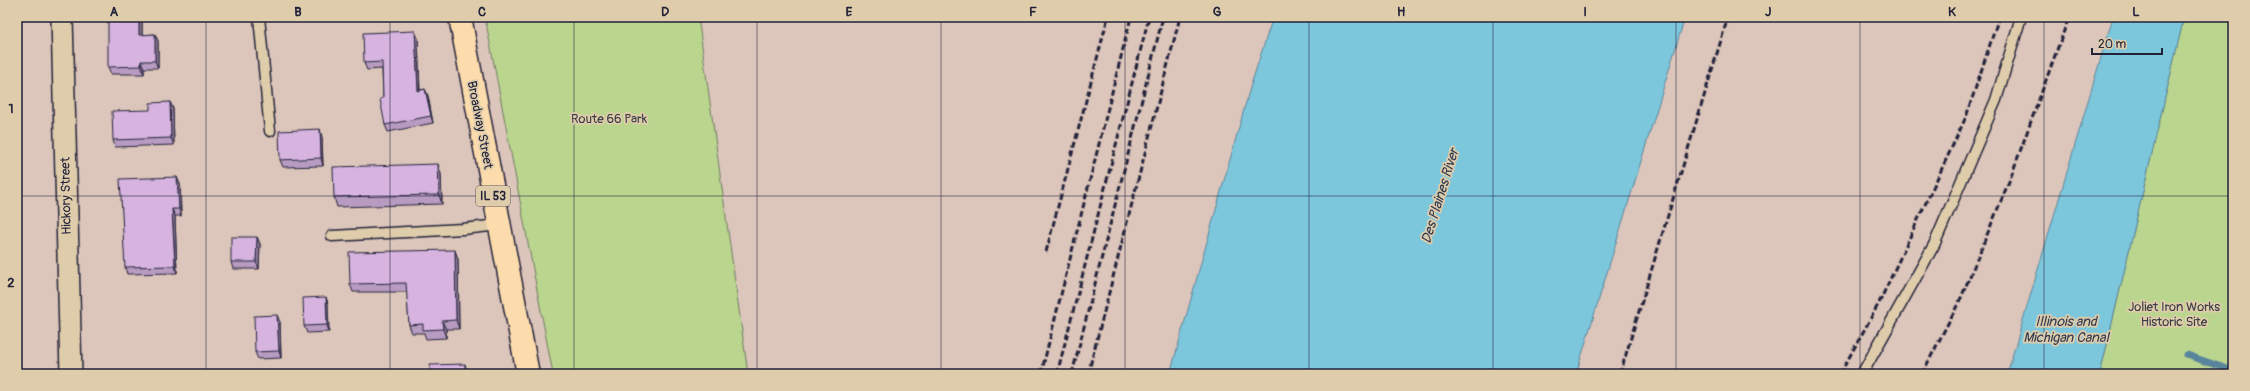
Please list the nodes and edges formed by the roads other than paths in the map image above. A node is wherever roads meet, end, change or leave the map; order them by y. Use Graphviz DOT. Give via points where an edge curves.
graph roads {
  1 [pos="62,17"];
  2 [pos="259,17"];
  3 [pos="460,17"];
  4 [pos="2021,17"];
  5 [pos="270,131"];
  6 [pos="499,225"];
  7 [pos="332,236"];
  8 [pos="70,374"];
  9 [pos="528,374"];
  10 [pos="1862,374"];
  1 -- 8 [label="street, Hickory Street"];
  2 -- 5 [label="lane"];
  3 -- 6 [label="main road, Broadway Street / IL 53"];
  4 -- 10 [label="lane" via="1996,100 1937,238"];
  6 -- 7 [label="lane"];
  6 -- 9 [label="main road, Broadway Street / IL 53"];
}
